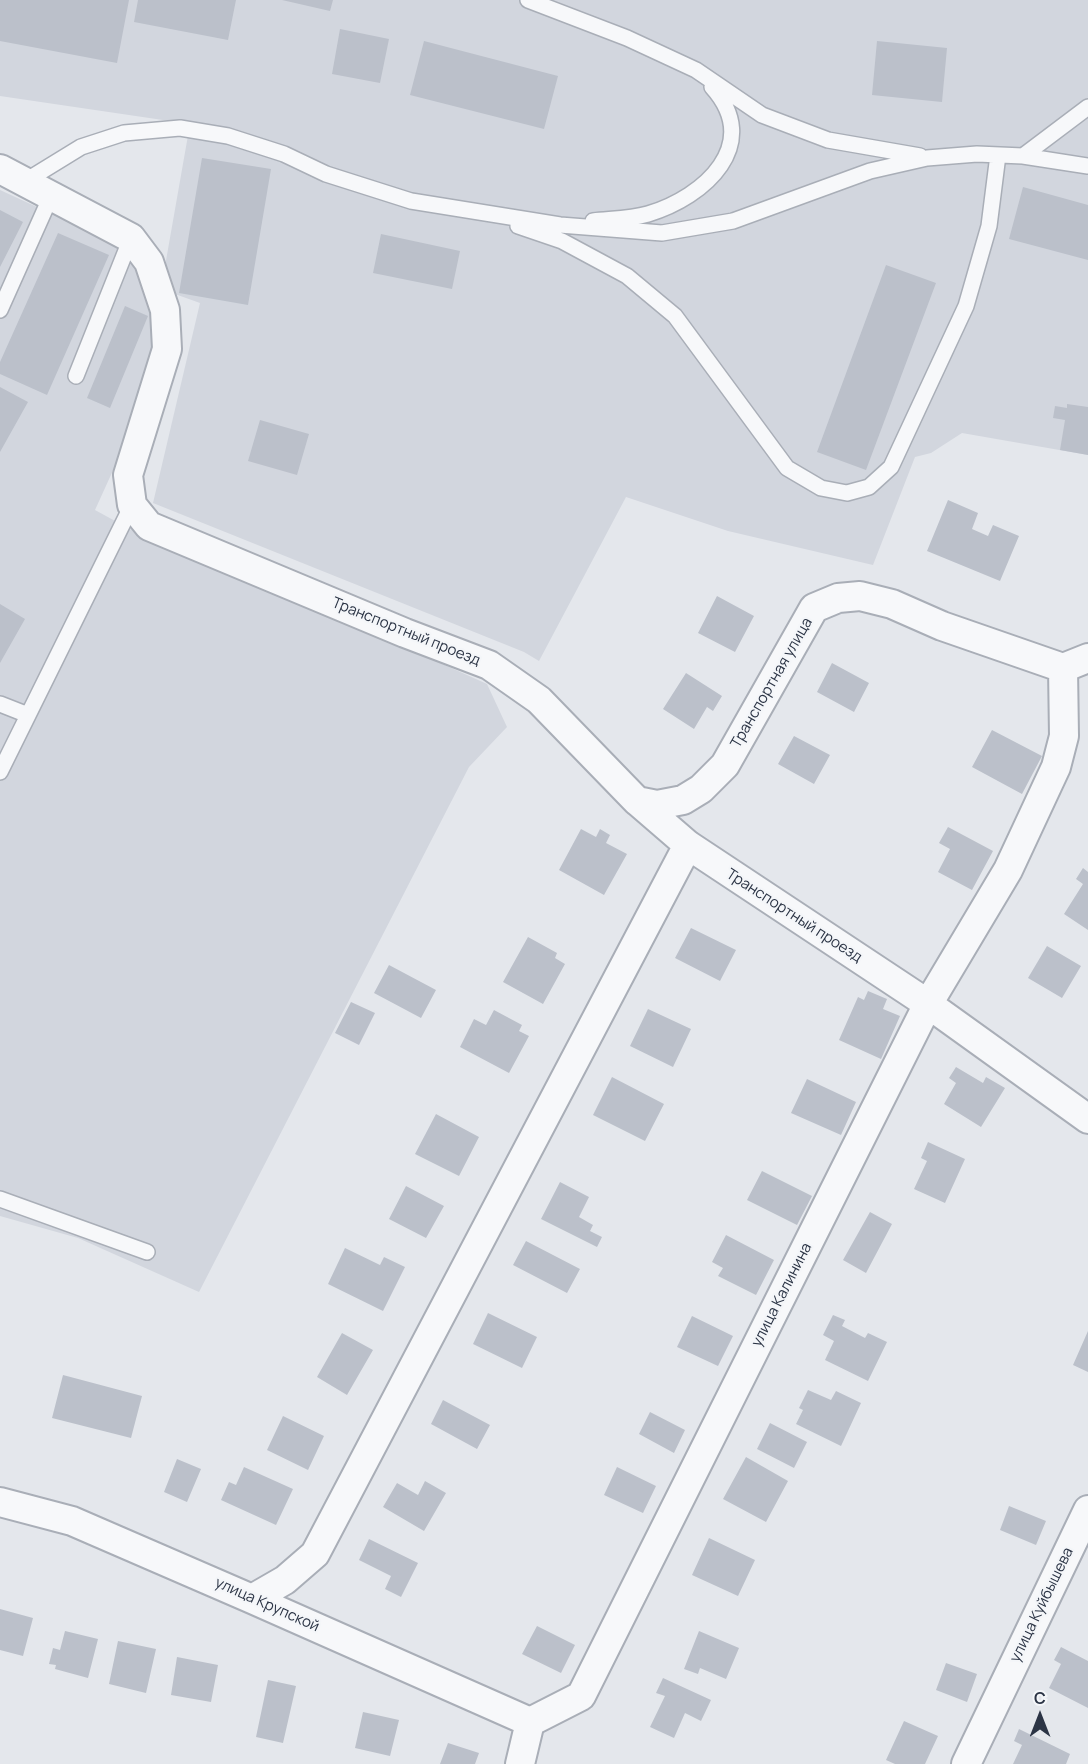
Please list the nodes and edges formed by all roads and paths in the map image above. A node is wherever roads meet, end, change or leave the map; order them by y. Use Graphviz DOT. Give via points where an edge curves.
graph roads {
  1 [pos="528,0"];
  2 [pos="696,70"];
  3 [pos="1088,106"];
  4 [pos="998,155"];
  5 [pos="1023,156"];
  6 [pos="927,158"];
  7 [pos="1088,166"];
  8 [pos="12,175"];
  9 [pos="51,196"];
  10 [pos="483,213"];
  11 [pos="560,225"];
  12 [pos="131,238"];
  13 [pos="0,310"];
  14 [pos="76,376"];
  15 [pos="132,505"];
  16 [pos="1075,663"];
  17 [pos="0,704"];
  18 [pos="28,715"];
  19 [pos="0,772"];
  20 [pos="637,801"];
  21 [pos="688,845"];
  22 [pos="928,1004"];
  23 [pos="1088,1119"];
  24 [pos="0,1199"];
  25 [pos="147,1252"];
  26 [pos="0,1502"];
  27 [pos="1088,1510"];
  28 [pos="252,1599"];
  29 [pos="530,1722"];
  30 [pos="520,1764"];
  31 [pos="966,1764"];
  1 -- 2 [label="lane"];
  2 -- 6 [label="lane" via="762,115 828,140"];
  2 -- 11 [label="lane" via="723,100 733,126 729,152 713,177 678,202 647,214"];
  3 -- 5 [label="lane"];
  4 -- 5 [label="lane"];
  4 -- 6 [label="lane"];
  4 -- 10 [label="lane" via="989,226 966,306 891,467 869,487 848,493 821,488 788,468 675,316 627,276 561,241"];
  5 -- 7 [label="lane"];
  6 -- 11 [label="lane" via="870,171 733,221 662,233"];
  8 -- 9 [label="street"];
  8 -- 10 [label="lane" via="124,133 180,128 228,136 284,154 326,174 411,201"];
  9 -- 12 [label="street"];
  9 -- 13 [label="lane"];
  10 -- 11 [label="lane"];
  12 -- 14 [label="lane"];
  12 -- 15 [label="street" via="149,262 165,310 167,349 128,475"];
  15 -- 18 [label="lane"];
  15 -- 20 [label="street, Транспортный проезд" via="148,526 489,665 539,700"];
  16 -- 20 [label="street, Транспортная улица" via="942,626 892,604 860,596 838,598 814,608 725,765 701,789 683,800 657,805"];
  16 -- 22 [label="street, улица Калинина" via="1056,767 1008,870"];
  17 -- 18 [label="lane"];
  18 -- 19 [label="lane"];
  20 -- 21 [label="street, Транспортный проезд"];
  21 -- 22 [label="street, Транспортный проезд"];
  21 -- 28 [label="street" via="315,1554 285,1580"];
  22 -- 23 [label="street, Транспортный проезд"];
  22 -- 29 [label="street, улица Калинина" via="581,1695"];
  24 -- 25 [label="lane"];
  26 -- 28 [label="street, улица Крупской" via="72,1521"];
  27 -- 31 [label="street, улица Куйбышева"];
  28 -- 29 [label="street, улица Крупской"];
  29 -- 30 [label="street"];
}
